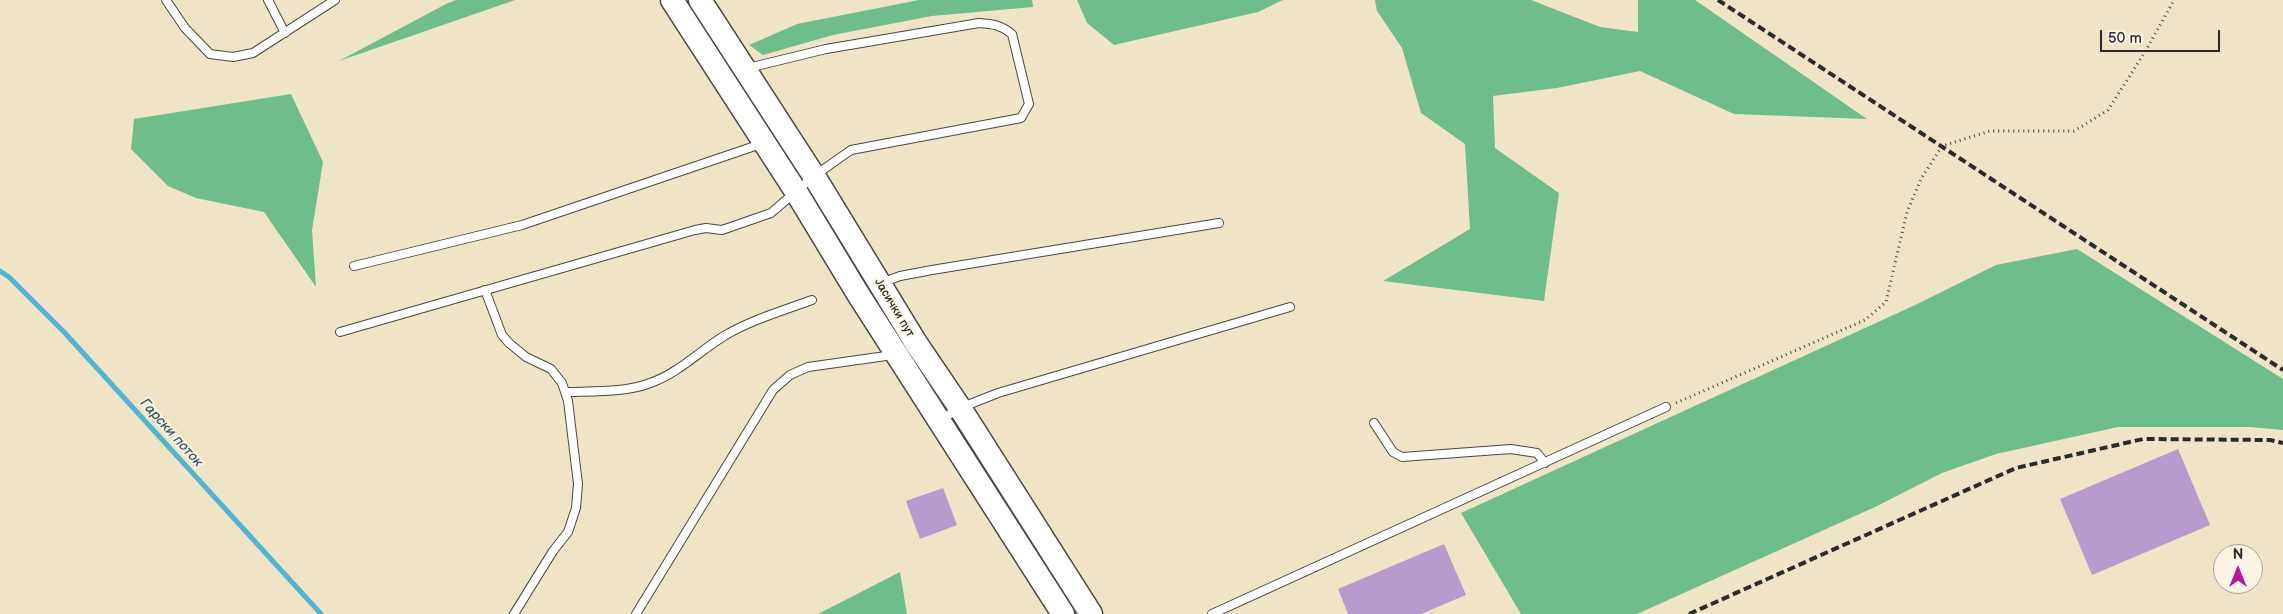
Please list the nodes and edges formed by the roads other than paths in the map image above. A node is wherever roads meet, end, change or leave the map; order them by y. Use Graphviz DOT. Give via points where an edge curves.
graph roads {
  1 [pos="166,0"];
  2 [pos="268,0"];
  3 [pos="335,0"];
  4 [pos="672,0"];
  5 [pos="700,0"];
  6 [pos="285,32"];
  7 [pos="733,73"];
  8 [pos="764,143"];
  9 [pos="814,176"];
  10 [pos="796,190"];
  11 [pos="1218,223"];
  12 [pos="354,266"];
  13 [pos="869,289"];
  14 [pos="485,290"];
  15 [pos="812,300"];
  16 [pos="1290,307"];
  17 [pos="340,332"];
  18 [pos="907,348"];
  19 [pos="566,392"];
  20 [pos="1666,407"];
  21 [pos="960,408"];
  22 [pos="940,420"];
  23 [pos="1374,423"];
  24 [pos="1545,463"];
  25 [pos="514,614"];
  26 [pos="636,614"];
  27 [pos="1064,614"];
  28 [pos="1091,614"];
  29 [pos="1212,614"];
  1 -- 6 [label="lane" via="185,28 210,54 233,57 253,53"];
  2 -- 6 [label="lane"];
  3 -- 6 [label="lane"];
  4 -- 7 [label="main road, Јасички пут"];
  5 -- 7 [label="main road, Јасички пут"];
  7 -- 8 [label="main road, Јасички пут"];
  7 -- 9 [label="main road, Јасички пут"];
  7 -- 9 [label="lane" via="826,49 979,23 996,24 1012,34 1029,104 1021,118 851,150"];
  8 -- 10 [label="main road, Јасички пут"];
  8 -- 12 [label="lane" via="522,225"];
  9 -- 10 [label="lane"];
  9 -- 13 [label="main road, Јасички пут"];
  10 -- 13 [label="main road, Јасички пут"];
  10 -- 14 [label="lane" via="770,213 722,230 695,230"];
  11 -- 13 [label="lane" via="900,276"];
  13 -- 18 [label="main road, Јасички пут"];
  14 -- 17 [label="lane"];
  14 -- 19 [label="lane" via="506,339 526,356 551,369"];
  15 -- 19 [label="lane" via="726,335 653,382 620,390"];
  16 -- 21 [label="lane" via="998,393"];
  18 -- 21 [label="main road, Јасички пут"];
  18 -- 22 [label="main road, Јасички пут"];
  18 -- 26 [label="lane" via="882,358 808,367 790,375 773,390"];
  19 -- 25 [label="lane" via="578,484 576,508 568,532 552,551"];
  20 -- 24 [label="lane"];
  21 -- 22 [label="lane"];
  21 -- 28 [label="main road, Јасички пут"];
  22 -- 27 [label="main road, Јасички пут"];
  23 -- 24 [label="lane" via="1393,452 1402,457 1511,449 1537,453"];
  24 -- 29 [label="lane"];
}
